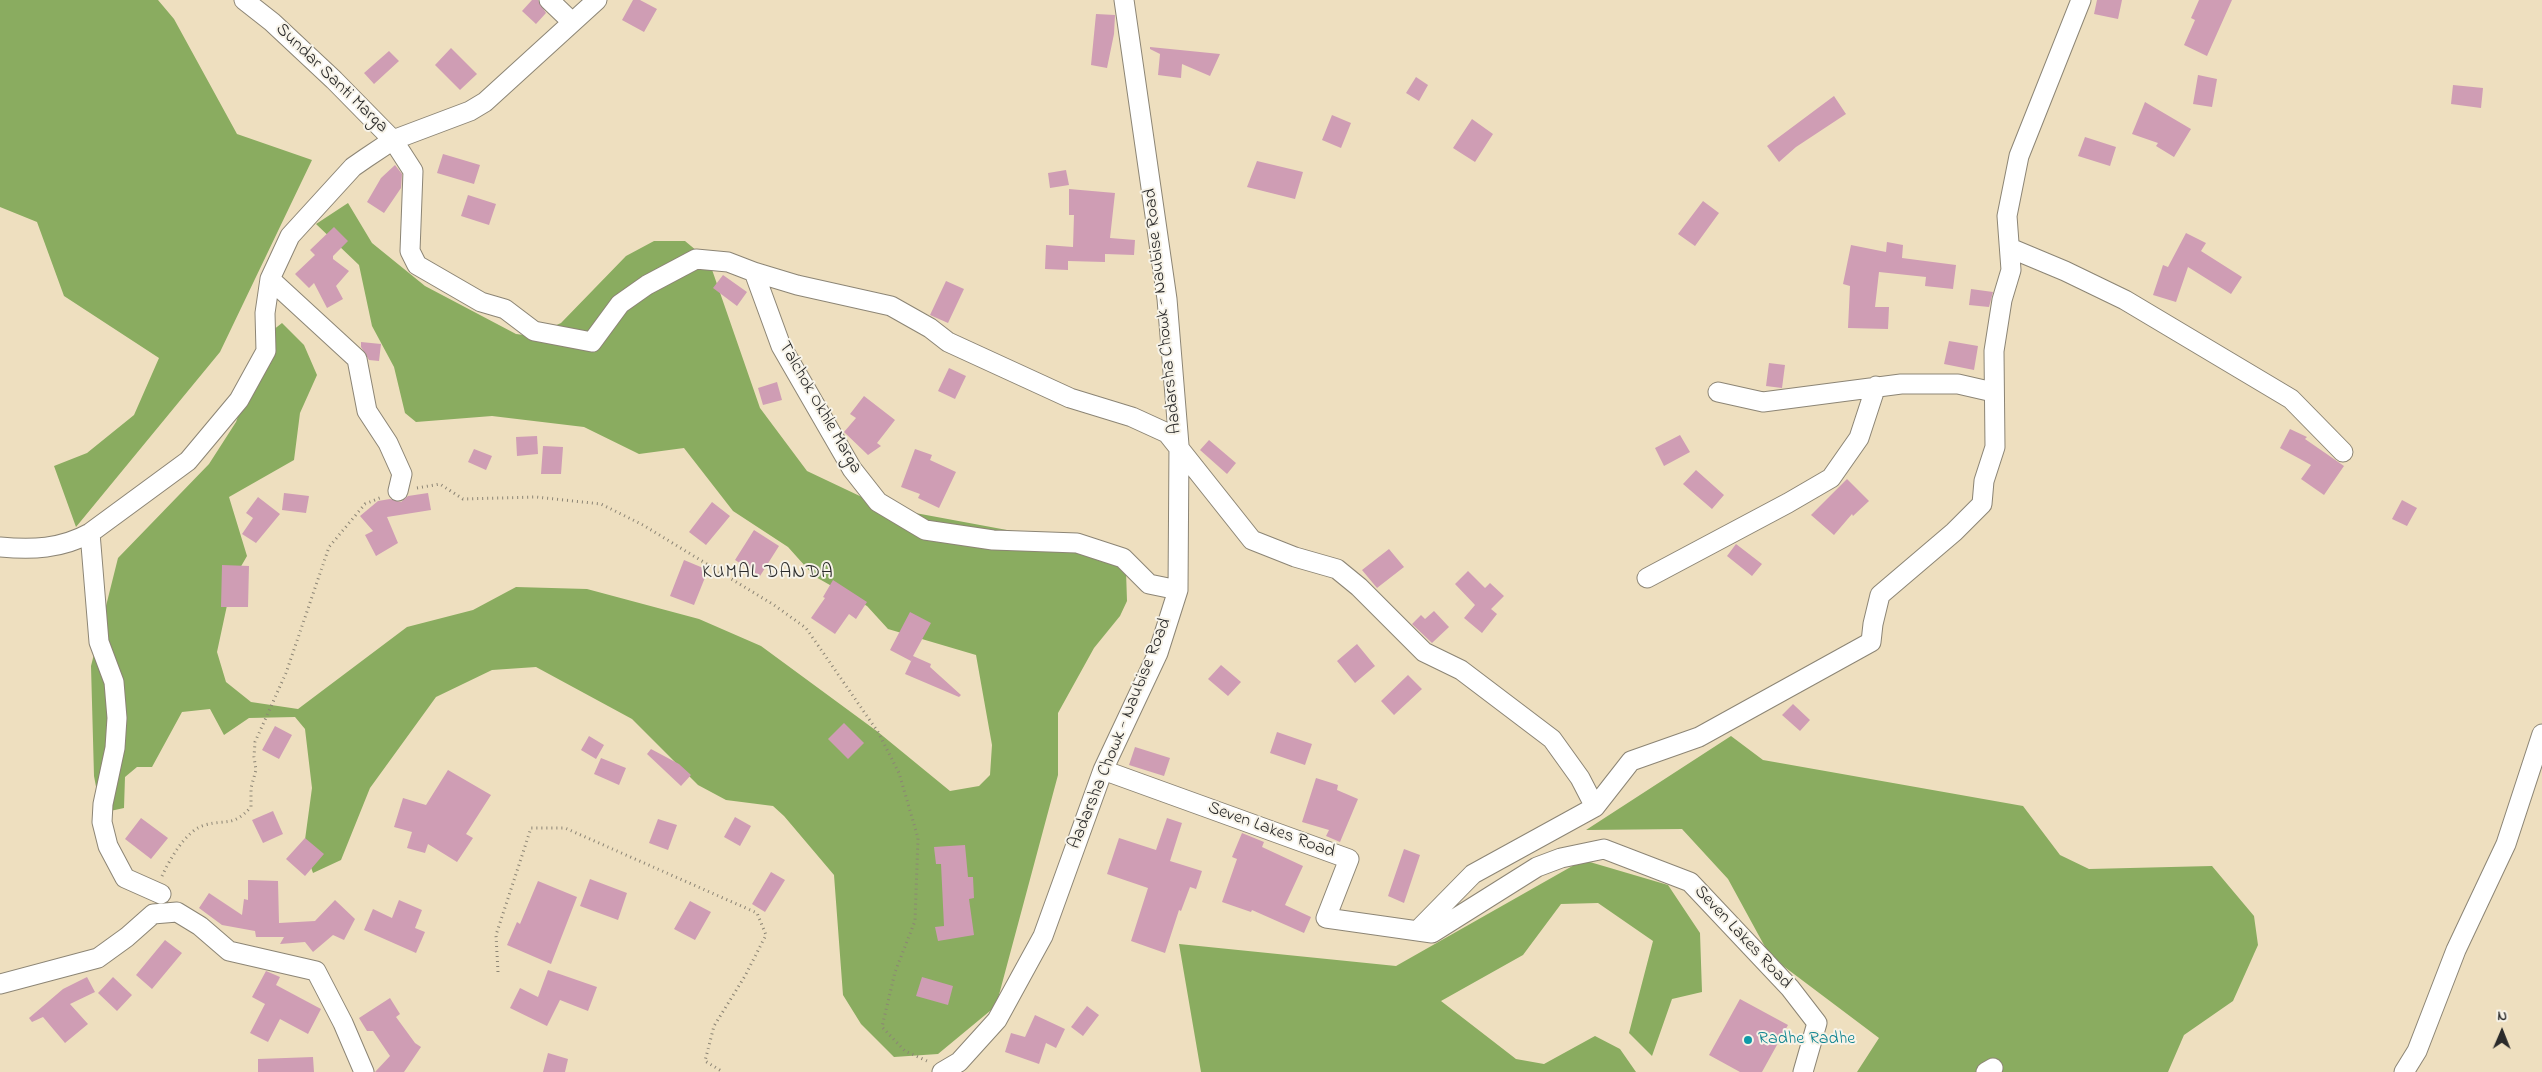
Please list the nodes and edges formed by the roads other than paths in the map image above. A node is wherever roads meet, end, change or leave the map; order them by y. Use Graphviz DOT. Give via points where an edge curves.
graph roads {
  1 [pos="244,0"];
  2 [pos="549,0"];
  3 [pos="597,0"];
  4 [pos="1124,0"];
  5 [pos="2081,0"];
  6 [pos="572,22"];
  7 [pos="394,140"];
  8 [pos="2010,248"];
  9 [pos="754,272"];
  10 [pos="270,279"];
  11 [pos="1876,386"];
  12 [pos="1718,392"];
  13 [pos="1993,392"];
  14 [pos="1179,445"];
  15 [pos="2343,452"];
  16 [pos="398,491"];
  17 [pos="90,533"];
  18 [pos="0,547"];
  19 [pos="1647,578"];
  20 [pos="1178,590"];
  21 [pos="2542,734"];
  22 [pos="1103,770"];
  23 [pos="1595,807"];
  24 [pos="161,894"];
  25 [pos="1418,930"];
  26 [pos="0,984"];
  27 [pos="947,1070"];
  28 [pos="364,1072"];
  29 [pos="1803,1072"];
  30 [pos="2404,1072"];
  1 -- 7 [label="street, Sundar Santi Marga" via="328,74"];
  2 -- 6 [label="street"];
  3 -- 6 [label="street"];
  4 -- 14 [label="street, Aadarsha Chowk - Naubise Road" via="1167,300"];
  5 -- 8 [label="street" via="2019,156 2007,216"];
  6 -- 7 [label="street" via="485,102 470,111"];
  7 -- 9 [label="street" via="413,172 410,251 417,266 481,302 505,309 534,331 592,342 620,304 647,285 696,259 728,262"];
  7 -- 10 [label="street" via="353,167 290,236"];
  8 -- 13 [label="street" via="2011,270 2002,300 1994,351"];
  8 -- 15 [label="street" via="2065,270 2125,300 2291,399"];
  9 -- 14 [label="street" via="891,306 948,342 1070,398 1156,427"];
  9 -- 20 [label="street, Talchok Okhle Marga" via="781,346 852,469 878,502 925,530 994,540 1077,542 1123,558 1149,584"];
  10 -- 16 [label="street" via="357,359 367,411 388,443 402,474"];
  10 -- 17 [label="street" via="265,313 266,351 239,400 188,462"];
  11 -- 12 [label="street" via="1763,402"];
  11 -- 13 [label="street" via="1958,384"];
  11 -- 19 [label="street" via="1859,438 1830,478 1788,504"];
  13 -- 23 [label="street" via="1995,448 1984,481 1982,504 1880,595 1870,642 1698,737 1631,761"];
  14 -- 20 [label="street, Aadarsha Chowk - Naubise Road"];
  14 -- 23 [label="street" via="1252,540 1337,569 1424,652 1461,670 1552,739 1580,778"];
  17 -- 18 [label="street" via="50,548"];
  17 -- 24 [label="street" via="99,642 114,682 117,718 102,822 108,846 125,878"];
  20 -- 22 [label="street, Aadarsha Chowk - Naubise Road" via="1158,652"];
  21 -- 30 [label="street" via="2506,844 2456,950 2417,1051"];
  22 -- 25 [label="street, Seven Lakes Road" via="1349,859 1326,918"];
  22 -- 27 [label="street, Aadarsha Chowk - Naubise Road" via="1043,936 997,1020 960,1062"];
  23 -- 25 [label="street" via="1473,874"];
  25 -- 29 [label="street, Seven Lakes Road" via="1432,933 1537,867 1604,849 1690,882 1790,988 1817,1023"];
  26 -- 28 [label="street" via="98,958 153,914 177,912 200,926 229,952 316,971"];
}
